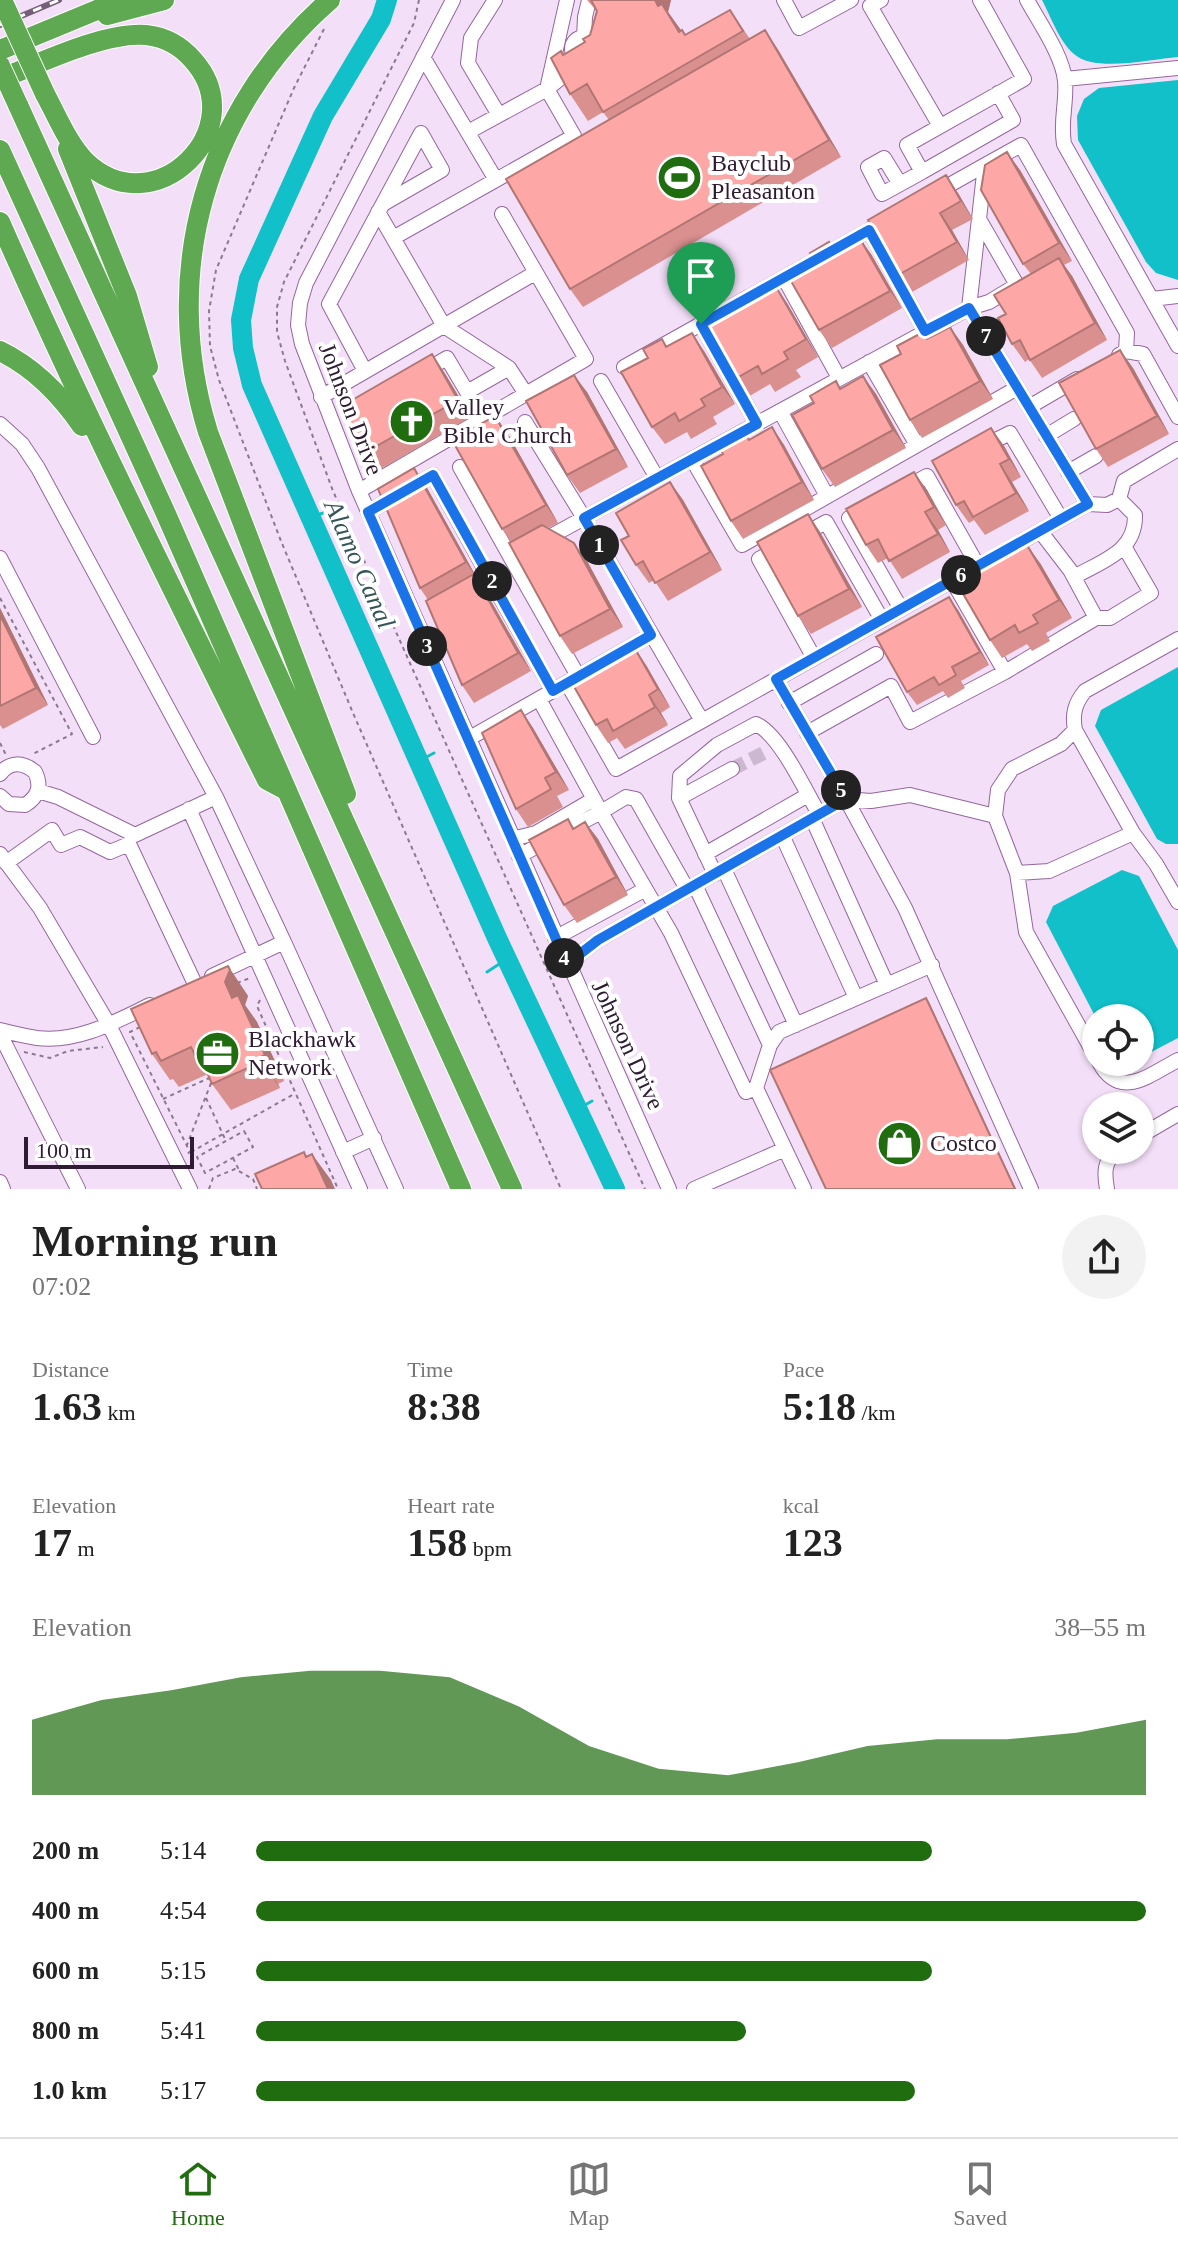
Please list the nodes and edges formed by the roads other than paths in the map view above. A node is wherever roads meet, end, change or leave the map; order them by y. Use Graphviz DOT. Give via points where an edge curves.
graph roads {
  1 [pos="2,0"];
  2 [pos="121,0"];
  3 [pos="164,0"];
  4 [pos="330,0"];
  5 [pos="453,0"];
  6 [pos="495,0"];
  7 [pos="567,0"];
  8 [pos="784,0"];
  9 [pos="851,0"];
  10 [pos="881,0"];
  11 [pos="980,0"];
  12 [pos="1027,0"];
  13 [pos="593,5"];
  14 [pos="64,24"];
  15 [pos="558,42"];
  16 [pos="581,45"];
  17 [pos="0,50"];
  18 [pos="423,57"];
  19 [pos="0,66"];
  20 [pos="1178,68"];
  21 [pos="0,79"];
  22 [pos="1065,79"];
  23 [pos="547,89"];
  24 [pos="998,93"];
  25 [pos="45,94"];
  26 [pos="499,115"];
  27 [pos="940,126"];
  28 [pos="468,132"];
  29 [pos="0,150"];
  30 [pos="985,165"];
  31 [pos="922,172"];
  32 [pos="496,180"];
  33 [pos="900,184"];
  34 [pos="921,201"];
  35 [pos="380,208"];
  36 [pos="502,214"];
  37 [pos="895,216"];
  38 [pos="979,219"];
  39 [pos="0,222"];
  40 [pos="869,230"];
  41 [pos="393,238"];
  42 [pos="535,273"];
  43 [pos="784,278"];
  44 [pos="1178,296"];
  45 [pos="1152,299"];
  46 [pos="969,308"];
  47 [pos="701,324"];
  48 [pos="444,326"];
  49 [pos="925,331"];
  50 [pos="1178,346"];
  51 [pos="0,351"];
  52 [pos="1126,351"];
  53 [pos="869,362"];
  54 [pos="624,367"];
  55 [pos="509,368"];
  56 [pos="365,371"];
  57 [pos="839,378"];
  58 [pos="409,380"];
  59 [pos="601,381"];
  60 [pos="1017,388"];
  61 [pos="148,390"];
  62 [pos="467,392"];
  63 [pos="526,394"];
  64 [pos="321,397"];
  65 [pos="780,411"];
  66 [pos="1032,412"];
  67 [pos="1178,417"];
  68 [pos="483,419"];
  69 [pos="1074,419"];
  70 [pos="525,422"];
  71 [pos="0,424"];
  72 [pos="757,424"];
  73 [pos="1010,433"];
  74 [pos="1046,436"];
  75 [pos="917,445"];
  76 [pos="1178,449"];
  77 [pos="968,455"];
  78 [pos="1096,456"];
  79 [pos="692,459"];
  80 [pos="460,467"];
  81 [pos="1068,472"];
  82 [pos="657,478"];
  83 [pos="359,491"];
  84 [pos="827,496"];
  85 [pos="1119,499"];
  86 [pos="1088,504"];
  87 [pos="368,512"];
  88 [pos="584,518"];
  89 [pos="1061,519"];
  90 [pos="141,528"];
  91 [pos="1040,531"];
  92 [pos="1125,548"];
  93 [pos="0,558"];
  94 [pos="511,558"];
  95 [pos="978,566"];
  96 [pos="1074,577"];
  97 [pos="490,579"];
  98 [pos="952,580"];
  99 [pos="453,600"];
  100 [pos="901,609"];
  101 [pos="1096,618"];
  102 [pos="882,620"];
  103 [pos="651,635"];
  104 [pos="1178,639"];
  105 [pos="876,654"];
  106 [pos="814,658"];
  107 [pos="1005,672"];
  108 [pos="776,679"];
  109 [pos="566,683"];
  110 [pos="539,699"];
  111 [pos="789,703"];
  112 [pos="702,721"];
  113 [pos="1075,730"];
  114 [pos="807,733"];
  115 [pos="93,737"];
  116 [pos="468,739"];
  117 [pos="732,769"];
  118 [pos="0,774"];
  119 [pos="286,790"];
  120 [pos="38,791"];
  121 [pos="808,795"];
  122 [pos="216,797"];
  123 [pos="1,798"];
  124 [pos="679,798"];
  125 [pos="846,799"];
  126 [pos="597,806"];
  127 [pos="189,809"];
  128 [pos="816,816"];
  129 [pos="995,816"];
  130 [pos="1133,833"];
  131 [pos="782,835"];
  132 [pos="512,839"];
  133 [pos="132,840"];
  134 [pos="354,843"];
  135 [pos="705,854"];
  136 [pos="519,856"];
  137 [pos="3,858"];
  138 [pos="719,871"];
  139 [pos="1017,873"];
  140 [pos="1172,876"];
  141 [pos="691,887"];
  142 [pos="644,890"];
  143 [pos="1178,902"];
  144 [pos="655,908"];
  145 [pos="555,938"];
  146 [pos="284,942"];
  147 [pos="254,956"];
  148 [pos="567,964"];
  149 [pos="932,965"];
  150 [pos="887,985"];
  151 [pos="856,998"];
  152 [pos="163,999"];
  153 [pos="109,1025"];
  154 [pos="796,1025"];
  155 [pos="0,1032"];
  156 [pos="1082,1033"];
  157 [pos="770,1045"];
  158 [pos="1178,1060"];
  159 [pos="1154,1073"];
  160 [pos="1107,1076"];
  161 [pos="1147,1076"];
  162 [pos="756,1088"];
  163 [pos="1178,1114"];
  164 [pos="1154,1128"];
  165 [pos="374,1138"];
  166 [pos="785,1149"];
  167 [pos="343,1152"];
  168 [pos="1106,1164"];
  169 [pos="0,1182"];
  170 [pos="193,1183"];
  171 [pos="3,1189"];
  172 [pos="78,1189"];
  173 [pos="360,1189"];
  174 [pos="396,1189"];
  175 [pos="461,1189"];
  176 [pos="512,1189"];
  177 [pos="669,1189"];
  178 [pos="694,1189"];
  179 [pos="804,1189"];
  180 [pos="1031,1189"];
  181 [pos="1107,1189"];
  1 -- 25 [label="highway, bridge"];
  2 -- 14 [label="highway"];
  3 -- 14 [label="highway"];
  4 -- 134 [label="highway" via="291,37 222,143 199,213 188,279 188,324 192,370 208,432 359,829"];
  5 -- 18 [label="street, Johnson Drive"];
  6 -- 26 [label="street" via="471,38 468,63"];
  7 -- 15 [label="street"];
  8 -- 9 [label="street" via="799,28"];
  10 -- 27 [label="street" via="870,6"];
  11 -- 24 [label="street" via="1024,79"];
  12 -- 22 [label="street"];
  13 -- 16 [label="street"];
  14 -- 17 [label="highway"];
  15 -- 16 [label="street"];
  15 -- 23 [label="street"];
  16 -- 23 [label="street" via="572,70"];
  18 -- 28 [label="street"];
  18 -- 64 [label="street, Johnson Drive" via="303,293 298,325"];
  19 -- 61 [label="highway, bridge"];
  20 -- 22 [label="street"];
  21 -- 25 [label="highway" via="103,41 147,35 185,51 199,66 211,117 197,153 181,169 139,184 118,181 86,162"];
  22 -- 45 [label="street" via="1060,124 1064,144"];
  23 -- 26 [label="street"];
  23 -- 32 [label="street" via="574,136"];
  24 -- 27 [label="street"];
  24 -- 31 [label="street" via="1013,120"];
  25 -- 61 [label="highway" via="127,296 151,376"];
  26 -- 28 [label="street"];
  27 -- 31 [label="street" via="907,145"];
  28 -- 32 [label="street"];
  29 -- 119 [label="highway"];
  30 -- 34 [label="street"];
  30 -- 38 [label="street"];
  30 -- 52 [label="street" via="1021,145 1127,333"];
  31 -- 33 [label="street"];
  32 -- 41 [label="street"];
  35 -- 35 [label="street" via="415,145 421,133 442,170"];
  35 -- 41 [label="street"];
  35 -- 56 [label="street" via="329,304"];
  36 -- 42 [label="street"];
  37 -- 40 [label="street"];
  38 -- 46 [label="street"];
  38 -- 46 [label="street" via="1017,285"];
  39 -- 90 [label="highway"];
  40 -- 43 [label="street"];
  40 -- 49 [label="street"];
  41 -- 48 [label="street"];
  42 -- 48 [label="street"];
  42 -- 63 [label="street" via="586,359"];
  43 -- 47 [label="street"];
  43 -- 57 [label="street"];
  44 -- 45 [label="street"];
  45 -- 50 [label="street"];
  46 -- 49 [label="street"];
  46 -- 60 [label="street"];
  47 -- 54 [label="street"];
  47 -- 72 [label="street"];
  48 -- 55 [label="street"];
  48 -- 56 [label="street"];
  49 -- 53 [label="street"];
  51 -- 90 [label="highway" via="38,375 69,408"];
  52 -- 66 [label="street"];
  52 -- 67 [label="street" via="1143,354"];
  53 -- 57 [label="street"];
  53 -- 75 [label="street"];
  55 -- 62 [label="street"];
  55 -- 63 [label="street"];
  56 -- 64 [label="street"];
  57 -- 65 [label="street"];
  58 -- 62 [label="street" via="447,358"];
  59 -- 82 [label="street"];
  60 -- 66 [label="street"];
  60 -- 75 [label="street"];
  61 -- 134 [label="highway"];
  62 -- 68 [label="street"];
  63 -- 68 [label="street"];
  64 -- 83 [label="street, Johnson Drive" via="339,421"];
  65 -- 72 [label="street"];
  65 -- 84 [label="street"];
  66 -- 73 [label="street"];
  66 -- 74 [label="street"];
  68 -- 83 [label="street"];
  69 -- 74 [label="street"];
  70 -- 88 [label="street"];
  71 -- 122 [label="street" via="38,468"];
  72 -- 79 [label="street"];
  73 -- 77 [label="street"];
  73 -- 89 [label="street"];
  74 -- 81 [label="street"];
  75 -- 84 [label="street"];
  76 -- 85 [label="street" via="1124,481"];
  78 -- 81 [label="street"];
  79 -- 82 [label="street"];
  79 -- 84 [label="street" via="742,545"];
  80 -- 94 [label="street"];
  81 -- 86 [label="street"];
  82 -- 88 [label="street"];
  83 -- 87 [label="street, Johnson Drive"];
  85 -- 86 [label="street" via="1107,505"];
  85 -- 92 [label="street" via="1135,515 1136,530"];
  86 -- 89 [label="street"];
  87 -- 97 [label="street" via="433,475"];
  87 -- 116 [label="street, Johnson Drive" via="422,618"];
  88 -- 94 [label="street"];
  88 -- 103 [label="street"];
  89 -- 91 [label="street"];
  90 -- 119 [label="highway" via="267,780"];
  91 -- 95 [label="street"];
  91 -- 96 [label="street"];
  92 -- 96 [label="street"];
  92 -- 101 [label="street" via="1151,593 1110,618"];
  93 -- 115 [label="street"];
  94 -- 109 [label="street"];
  95 -- 98 [label="street"];
  95 -- 100 [label="street" via="927,476 849,518"];
  96 -- 101 [label="street"];
  97 -- 99 [label="street"];
  97 -- 109 [label="street"];
  98 -- 100 [label="street"];
  98 -- 107 [label="street"];
  100 -- 102 [label="street"];
  101 -- 107 [label="street"];
  102 -- 106 [label="street"];
  102 -- 106 [label="street" via="826,522 759,559"];
  103 -- 109 [label="street"];
  103 -- 112 [label="street"];
  104 -- 113 [label="street" via="1085,691 1076,701"];
  105 -- 111 [label="street"];
  106 -- 108 [label="street"];
  107 -- 114 [label="street" via="910,722 891,686"];
  108 -- 111 [label="street"];
  108 -- 112 [label="street"];
  109 -- 110 [label="street"];
  109 -- 112 [label="street" via="616,769"];
  110 -- 116 [label="street"];
  110 -- 126 [label="street"];
  111 -- 114 [label="street"];
  113 -- 129 [label="street" via="1061,744 1012,769 998,790"];
  113 -- 130 [label="street"];
  114 -- 125 [label="street"];
  116 -- 132 [label="street, Johnson Drive"];
  117 -- 124 [label="street"];
  118 -- 120 [label="street" via="12,764 29,767 39,779"];
  119 -- 175 [label="highway"];
  120 -- 123 [label="street" via="25,805"];
  120 -- 133 [label="street"];
  121 -- 124 [label="street" via="756,724 717,745 680,776"];
  121 -- 128 [label="street"];
  121 -- 135 [label="street"];
  122 -- 127 [label="street"];
  122 -- 146 [label="street"];
  124 -- 135 [label="street"];
  125 -- 128 [label="street"];
  125 -- 129 [label="street" via="910,795"];
  125 -- 149 [label="street"];
  126 -- 132 [label="street"];
  126 -- 136 [label="street"];
  126 -- 141 [label="street" via="636,799"];
  126 -- 142 [label="street"];
  127 -- 133 [label="street"];
  127 -- 147 [label="street"];
  128 -- 131 [label="street"];
  128 -- 150 [label="street"];
  129 -- 139 [label="street"];
  130 -- 139 [label="street" via="1049,871"];
  130 -- 140 [label="street"];
  131 -- 138 [label="street"];
  131 -- 151 [label="street"];
  132 -- 136 [label="street, Johnson Drive"];
  133 -- 137 [label="street" via="110,852 80,837 61,845 52,830"];
  133 -- 147 [label="street" via="190,986"];
  134 -- 176 [label="highway"];
  135 -- 138 [label="street"];
  136 -- 145 [label="street, Johnson Drive"];
  137 -- 153 [label="street" via="40,908"];
  138 -- 141 [label="street"];
  138 -- 154 [label="street"];
  139 -- 156 [label="street" via="1026,932"];
  140 -- 143 [label="street"];
  141 -- 144 [label="street"];
  141 -- 157 [label="street"];
  142 -- 144 [label="street"];
  142 -- 145 [label="street"];
  144 -- 148 [label="street"];
  144 -- 162 [label="street" via="746,1092"];
  145 -- 148 [label="street, Johnson Drive"];
  146 -- 147 [label="street"];
  146 -- 165 [label="street"];
  147 -- 167 [label="street"];
  148 -- 177 [label="street, Johnson Drive"];
  149 -- 150 [label="street"];
  149 -- 180 [label="street"];
  150 -- 151 [label="street"];
  151 -- 154 [label="street"];
  152 -- 153 [label="street"];
  153 -- 155 [label="street" via="76,1036"];
  153 -- 170 [label="street"];
  154 -- 157 [label="street" via="779,1032"];
  155 -- 172 [label="street"];
  157 -- 162 [label="street"];
  158 -- 159 [label="street"];
  160 -- 161 [label="street" via="1122,1083"];
  162 -- 166 [label="street"];
  163 -- 164 [label="street"];
  165 -- 167 [label="street"];
  165 -- 174 [label="street"];
  166 -- 178 [label="street"];
  166 -- 179 [label="street"];
  167 -- 173 [label="street"];
  168 -- 181 [label="street"];
  169 -- 171 [label="street"];
}
